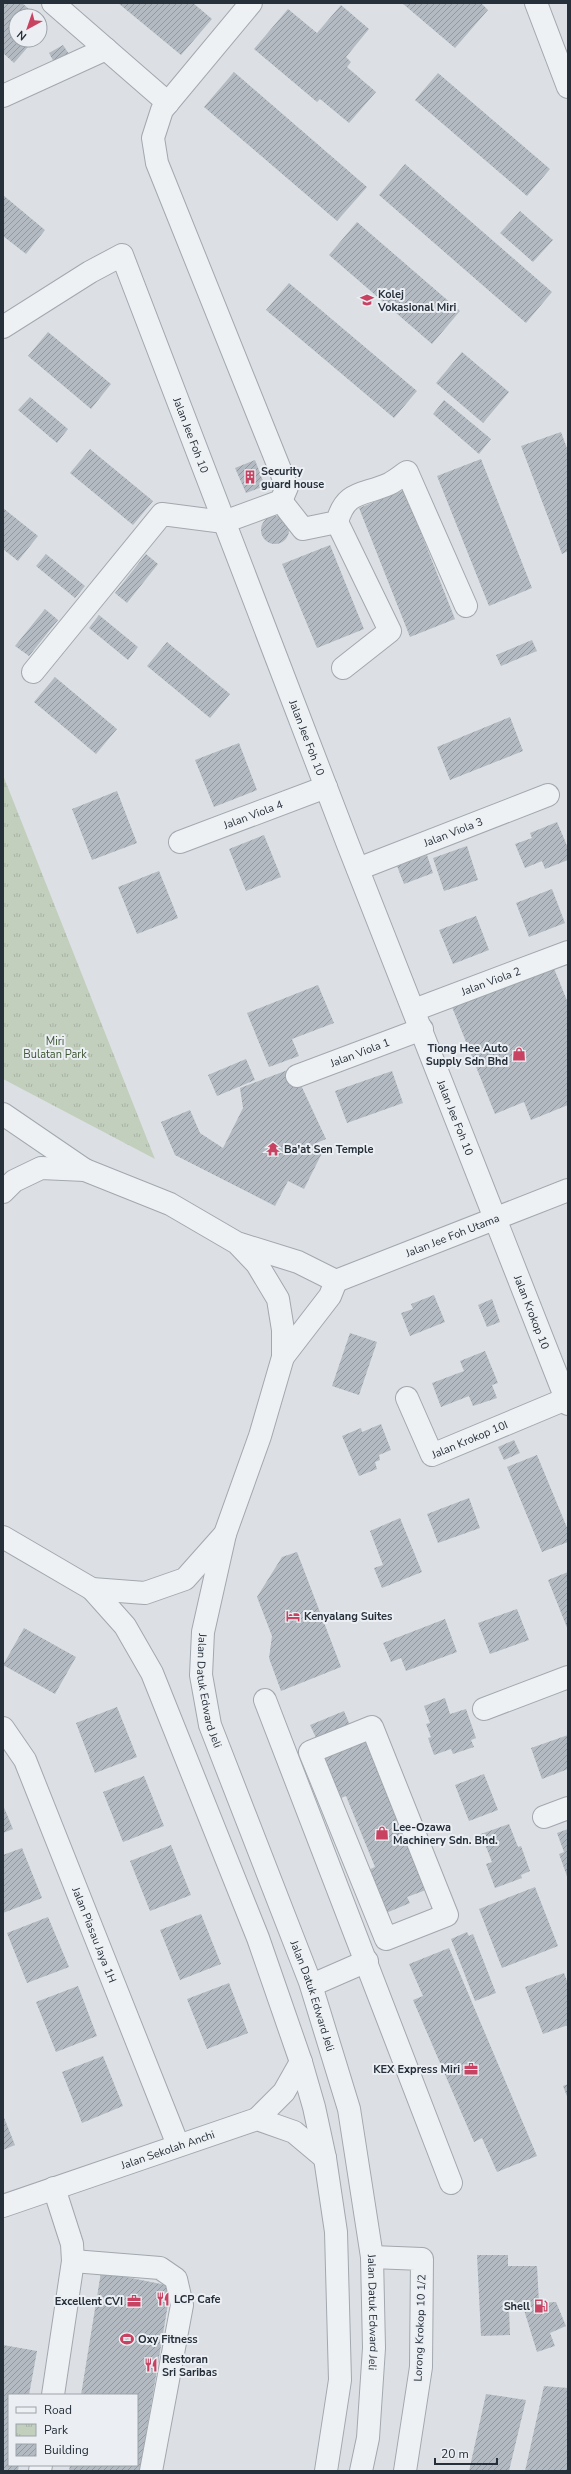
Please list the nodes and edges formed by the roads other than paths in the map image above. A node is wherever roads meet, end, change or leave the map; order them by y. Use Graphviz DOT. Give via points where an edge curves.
graph roads {
  1 [pos="53,3"];
  2 [pos="251,3"];
  3 [pos="536,3"];
  4 [pos="106,49"];
  5 [pos="568,87"];
  6 [pos="3,96"];
  7 [pos="168,103"];
  8 [pos="3,327"];
  9 [pos="281,501"];
  10 [pos="224,522"];
  11 [pos="337,522"];
  12 [pos="466,606"];
  13 [pos="343,668"];
  14 [pos="33,672"];
  15 [pos="326,786"];
  16 [pos="548,795"];
  17 [pos="180,842"];
  18 [pos="358,869"];
  19 [pos="568,952"];
  20 [pos="418,1020"];
  21 [pos="297,1076"];
  22 [pos="3,1114"];
  23 [pos="85,1170"];
  24 [pos="568,1190"];
  25 [pos="3,1192"];
  26 [pos="495,1220"];
  27 [pos="237,1243"];
  28 [pos="336,1281"];
  29 [pos="283,1357"];
  30 [pos="407,1398"];
  31 [pos="567,1402"];
  32 [pos="225,1534"];
  33 [pos="3,1537"];
  34 [pos="92,1589"];
  35 [pos="568,1677"];
  36 [pos="264,1700"];
  37 [pos="484,1709"];
  38 [pos="3,1728"];
  39 [pos="568,1808"];
  40 [pos="544,1817"];
  41 [pos="386,1940"];
  42 [pos="367,1961"];
  43 [pos="312,1985"];
  44 [pos="301,2062"];
  45 [pos="257,2119"];
  46 [pos="178,2145"];
  47 [pos="325,2158"];
  48 [pos="451,2183"];
  49 [pos="54,2188"];
  50 [pos="3,2206"];
  51 [pos="372,2257"];
  52 [pos="74,2261"];
  53 [pos="53,2394"];
  54 [pos="151,2471"];
  55 [pos="326,2471"];
  56 [pos="361,2471"];
  57 [pos="405,2471"];
  1 -- 4 [label="street"];
  2 -- 7 [label="street"];
  3 -- 5 [label="street"];
  4 -- 6 [label="street"];
  4 -- 7 [label="street"];
  7 -- 9 [label="street" via="162,110 153,138 157,163 287,487"];
  8 -- 10 [label="street, Jalan Jee Foh 10" via="90,272 122,255"];
  9 -- 10 [label="street"];
  9 -- 11 [label="street" via="303,528"];
  10 -- 14 [label="street" via="162,514"];
  10 -- 15 [label="street, Jalan Jee Foh 10"];
  11 -- 12 [label="street" via="341,508 351,496 390,484 407,472"];
  11 -- 13 [label="street" via="390,631"];
  15 -- 17 [label="street, Jalan Viola 4"];
  15 -- 18 [label="street, Jalan Jee Foh 10"];
  16 -- 18 [label="street, Jalan Viola 3"];
  18 -- 20 [label="street, Jalan Jee Foh 10"];
  19 -- 20 [label="street, Jalan Viola 2"];
  20 -- 21 [label="street, Jalan Viola 1"];
  20 -- 26 [label="street, Jalan Jee Foh 10"];
  22 -- 23 [label="street"];
  23 -- 25 [label="street" via="41,1168 14,1181"];
  23 -- 27 [label="street" via="170,1204"];
  24 -- 26 [label="street, Jalan Jee Foh Utama"];
  26 -- 28 [label="street, Jalan Jee Foh Utama"];
  26 -- 31 [label="street, Jalan Krokop 10"];
  27 -- 28 [label="street" via="298,1262"];
  27 -- 29 [label="street" via="257,1264 278,1299 283,1330"];
  28 -- 29 [label="street" via="330,1296"];
  29 -- 32 [label="street" via="260,1436"];
  30 -- 31 [label="street, Jalan Krokop 10I" via="432,1455"];
  32 -- 34 [label="street" via="185,1579 146,1593"];
  32 -- 43 [label="street, Jalan Datuk Edward Jeli" via="203,1632 200,1675 210,1725"];
  33 -- 34 [label="street"];
  34 -- 44 [label="street" via="125,1626 152,1673 258,1938"];
  35 -- 37 [label="street"];
  36 -- 42 [label="street"];
  38 -- 46 [label="street, Jalan Piasau Jaya 1H" via="25,1760"];
  39 -- 40 [label="street"];
  41 -- 41 [label="street" via="448,1915 372,1727 310,1752"];
  42 -- 43 [label="street"];
  42 -- 48 [label="street"];
  43 -- 51 [label="street, Jalan Datuk Edward Jeli" via="349,2109"];
  44 -- 45 [label="street" via="284,2092"];
  44 -- 47 [label="street"];
  45 -- 46 [label="street, Jalan Sekolah Anchi"];
  45 -- 47 [label="street" via="294,2132"];
  46 -- 49 [label="street, Jalan Sekolah Anchi"];
  47 -- 55 [label="street" via="336,2232 340,2380"];
  49 -- 50 [label="street, Jalan Sekolah Anchi"];
  49 -- 52 [label="street" via="72,2244"];
  51 -- 56 [label="street, Jalan Datuk Edward Jeli" via="374,2348 368,2438"];
  51 -- 57 [label="street, Lorong Krokop 10 1/2" via="422,2259 421,2367"];
  52 -- 53 [label="street"];
  52 -- 54 [label="street" via="160,2268 176,2279 182,2305"];
}
